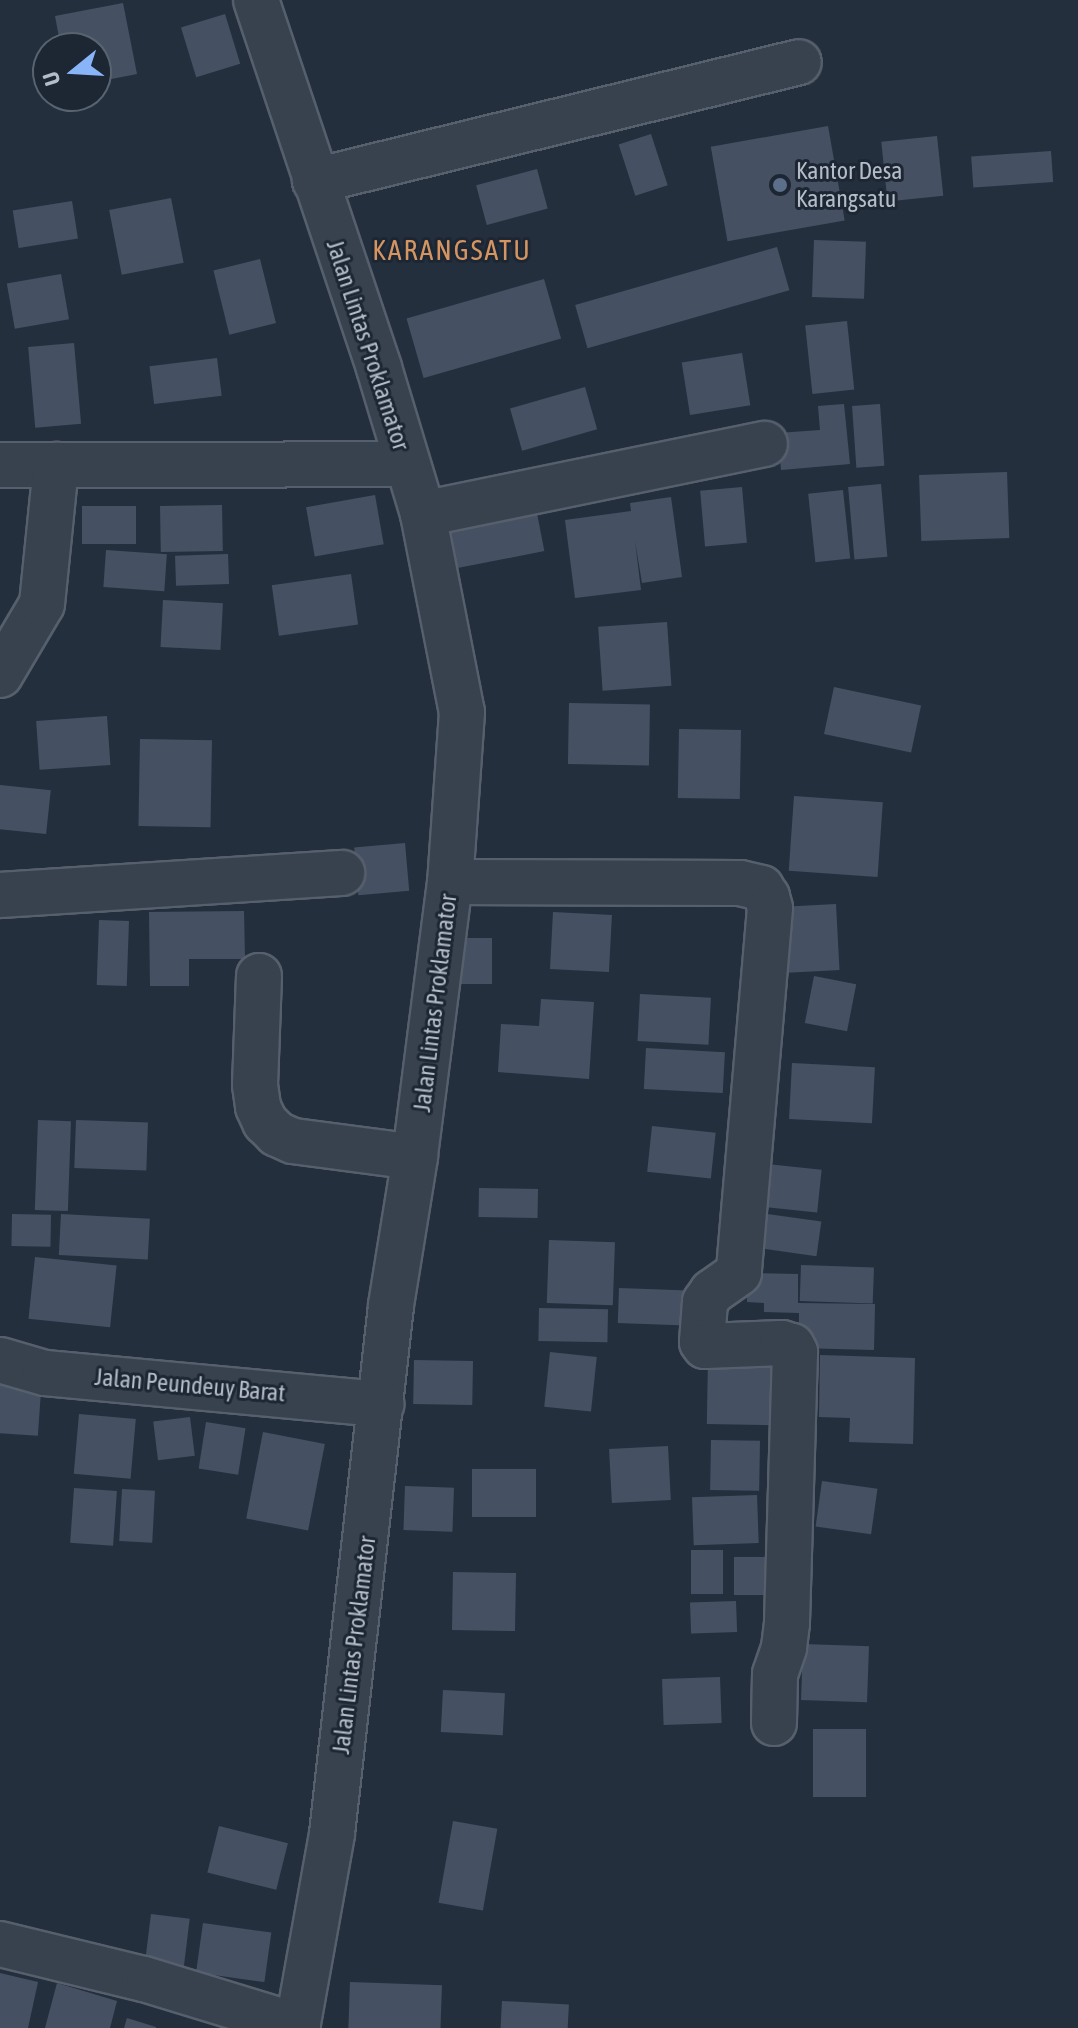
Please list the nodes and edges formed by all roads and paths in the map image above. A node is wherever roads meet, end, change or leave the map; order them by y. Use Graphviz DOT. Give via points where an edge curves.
graph roads {
  1 [pos="256,0"];
  2 [pos="799,62"];
  3 [pos="315,181"];
  4 [pos="765,444"];
  5 [pos="406,464"];
  6 [pos="0,465"];
  7 [pos="56,465"];
  8 [pos="423,514"];
  9 [pos="0,675"];
  10 [pos="342,873"];
  11 [pos="450,882"];
  12 [pos="0,895"];
  13 [pos="259,976"];
  14 [pos="415,1157"];
  15 [pos="0,1360"];
  16 [pos="382,1404"];
  17 [pos="774,1723"];
  18 [pos="0,1944"];
  19 [pos="298,2027"];
  1 -- 3 [label="street, Jalan Lintas Proklamator"];
  2 -- 3 [label="street"];
  3 -- 5 [label="street, Jalan Lintas Proklamator"];
  4 -- 8 [label="street"];
  5 -- 7 [label="street"];
  5 -- 8 [label="street, Jalan Lintas Proklamator"];
  6 -- 7 [label="street"];
  7 -- 9 [label="street" via="42,604"];
  8 -- 11 [label="street, Jalan Lintas Proklamator" via="461,695"];
  10 -- 12 [label="street"];
  11 -- 14 [label="street, Jalan Lintas Proklamator"];
  11 -- 17 [label="street" via="740,883 761,888 767,897 739,1273 705,1302 702,1342 782,1343 795,1352 787,1623 775,1674"];
  13 -- 14 [label="street" via="255,1085 265,1122 293,1141"];
  14 -- 16 [label="street, Jalan Lintas Proklamator" via="391,1306"];
  15 -- 16 [label="street, Jalan Peundeuy Barat" via="45,1373"];
  16 -- 19 [label="street, Jalan Lintas Proklamator" via="332,1834"];
  18 -- 19 [label="street" via="144,1979"];
}
